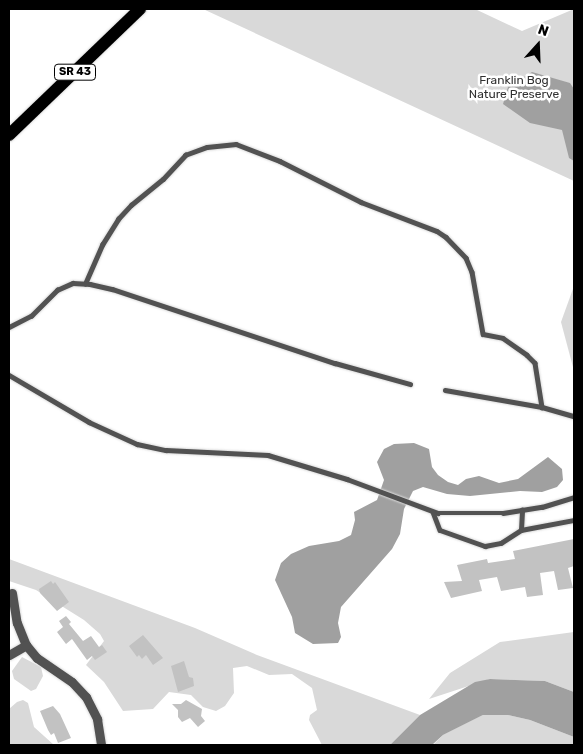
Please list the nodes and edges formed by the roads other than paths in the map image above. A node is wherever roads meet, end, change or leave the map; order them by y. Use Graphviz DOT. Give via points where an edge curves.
graph roads {
  1 [pos="140,9"];
  2 [pos="9,135"];
  3 [pos="85,284"];
  4 [pos="9,327"];
  5 [pos="9,375"];
  6 [pos="410,384"];
  7 [pos="445,390"];
  8 [pos="542,407"];
  9 [pos="574,416"];
  10 [pos="574,497"];
  11 [pos="522,510"];
  12 [pos="434,512"];
  13 [pos="574,520"];
  14 [pos="521,530"];
  15 [pos="12,593"];
  16 [pos="26,645"];
  17 [pos="9,655"];
  18 [pos="102,745"];
  1 -- 2 [label="main road, SR 43"];
  3 -- 4 [label="lane" via="73,283 57,290 31,316"];
  3 -- 6 [label="lane" via="112,289"];
  3 -- 8 [label="lane" via="102,244 131,205 185,156 207,147 236,144 361,202 437,231 456,245 472,272 483,334 503,338 528,354 535,363"];
  5 -- 12 [label="lane" via="89,422 137,444 166,450 268,455 369,487"];
  7 -- 8 [label="lane"];
  8 -- 9 [label="lane"];
  10 -- 11 [label="lane"];
  11 -- 12 [label="lane" via="503,513"];
  11 -- 14 [label="lane"];
  12 -- 14 [label="lane" via="440,530 475,544 501,543"];
  13 -- 14 [label="lane"];
  15 -- 16 [label="street"];
  16 -- 17 [label="street"];
  16 -- 18 [label="street" via="37,658 72,682 86,697 97,719"];
}
